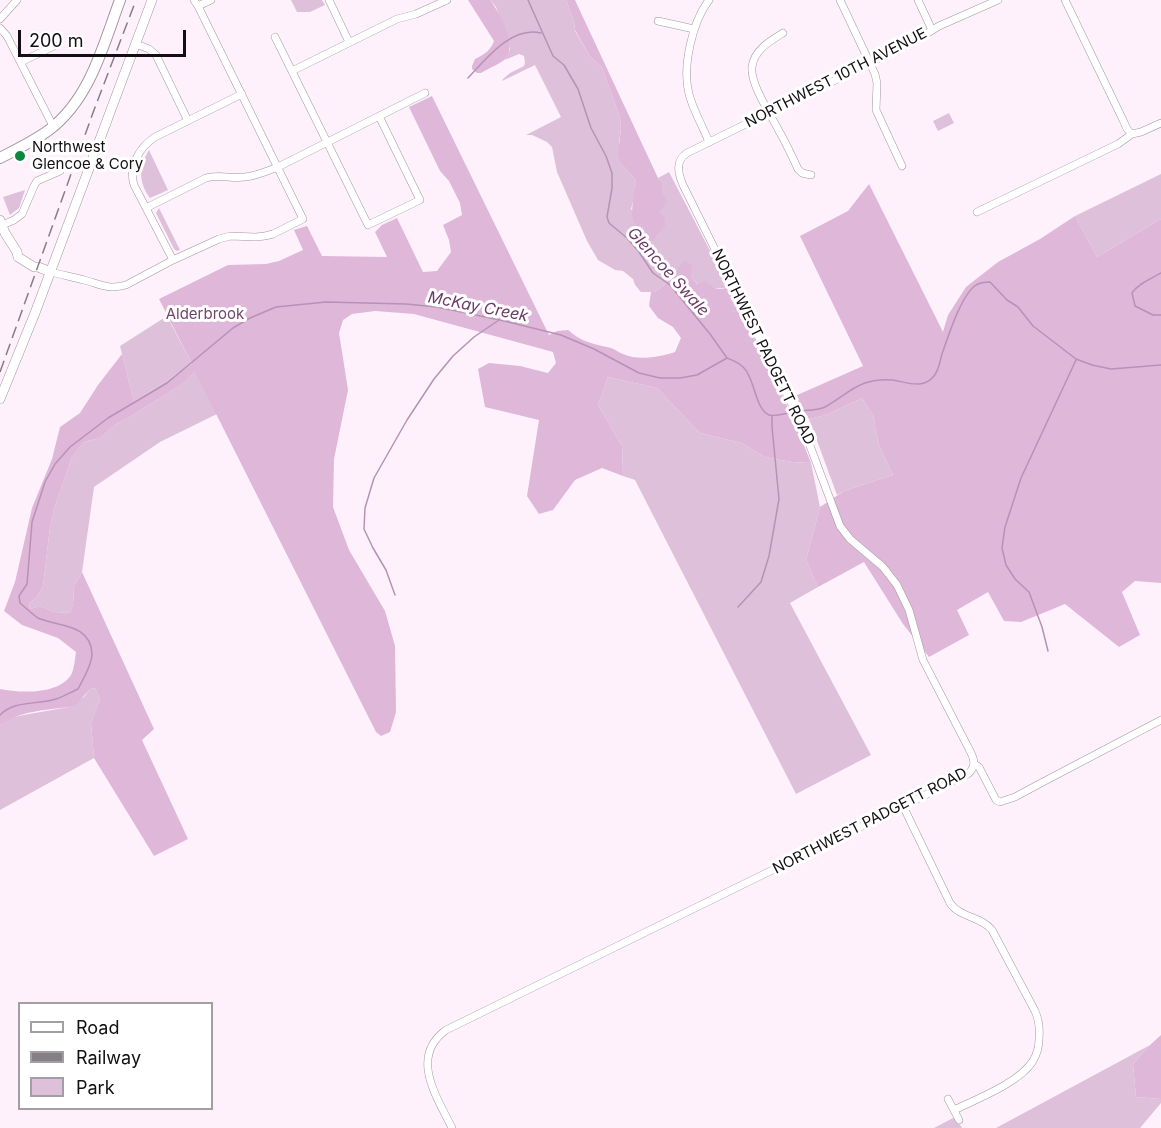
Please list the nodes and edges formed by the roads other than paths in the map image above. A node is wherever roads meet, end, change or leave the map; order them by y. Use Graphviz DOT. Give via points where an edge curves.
graph roads {
  1 [pos="16,0"];
  2 [pos="120,0"];
  3 [pos="152,0"];
  4 [pos="211,0"];
  5 [pos="329,0"];
  6 [pos="447,0"];
  7 [pos="709,0"];
  8 [pos="840,0"];
  9 [pos="918,0"];
  10 [pos="996,0"];
  11 [pos="1065,0"];
  12 [pos="196,3"];
  13 [pos="0,19"];
  14 [pos="658,21"];
  15 [pos="0,28"];
  16 [pos="694,29"];
  17 [pos="932,30"];
  18 [pos="783,33"];
  19 [pos="275,37"];
  20 [pos="350,42"];
  21 [pos="135,44"];
  22 [pos="54,46"];
  23 [pos="21,62"];
  24 [pos="870,63"];
  25 [pos="292,71"];
  26 [pos="425,93"];
  27 [pos="242,94"];
  28 [pos="769,113"];
  29 [pos="380,116"];
  30 [pos="188,121"];
  31 [pos="1161,123"];
  32 [pos="53,126"];
  33 [pos="1132,134"];
  34 [pos="328,142"];
  35 [pos="709,142"];
  36 [pos="0,158"];
  37 [pos="679,163"];
  38 [pos="902,166"];
  39 [pos="278,167"];
  40 [pos="60,171"];
  41 [pos="811,175"];
  42 [pos="146,208"];
  43 [pos="977,212"];
  44 [pos="1,224"];
  45 [pos="173,260"];
  46 [pos="51,272"];
  47 [pos="0,399"];
  48 [pos="1161,720"];
  49 [pos="974,764"];
  50 [pos="903,806"];
  51 [pos="948,1099"];
  52 [pos="954,1110"];
  53 [pos="959,1120"];
  54 [pos="452,1128"];
  1 -- 13 [label="street"];
  2 -- 32 [label="main road" via="87,84"];
  3 -- 21 [label="street"];
  4 -- 12 [label="street"];
  5 -- 20 [label="street"];
  6 -- 20 [label="street"];
  7 -- 16 [label="street"];
  8 -- 24 [label="street"];
  9 -- 17 [label="street"];
  10 -- 17 [label="street, NORTHWEST 10TH AVENUE"];
  11 -- 33 [label="street"];
  12 -- 27 [label="street"];
  14 -- 16 [label="street"];
  15 -- 23 [label="street"];
  16 -- 35 [label="street" via="686,74 689,95"];
  17 -- 24 [label="street, NORTHWEST 10TH AVENUE"];
  18 -- 28 [label="street" via="762,47 752,65 752,76"];
  19 -- 25 [label="street"];
  20 -- 25 [label="street"];
  21 -- 30 [label="street" via="156,55"];
  21 -- 46 [label="street"];
  22 -- 23 [label="street"];
  23 -- 32 [label="street"];
  24 -- 28 [label="street, NORTHWEST 10TH AVENUE"];
  24 -- 38 [label="street" via="877,83 876,110"];
  25 -- 34 [label="street"];
  26 -- 29 [label="street"];
  27 -- 30 [label="street"];
  27 -- 39 [label="street"];
  28 -- 35 [label="street, NORTHWEST 10TH AVENUE"];
  28 -- 41 [label="street" via="798,169"];
  29 -- 34 [label="street"];
  29 -- 34 [label="street" via="420,200 368,225"];
  30 -- 42 [label="street" via="147,142 140,151 133,180"];
  31 -- 33 [label="street"];
  32 -- 36 [label="main road"];
  33 -- 43 [label="street"];
  34 -- 39 [label="street"];
  35 -- 37 [label="street, NORTHWEST 10TH AVENUE" via="684,154"];
  37 -- 49 [label="street, NORTHWEST PADGETT ROAD" via="683,185 803,427 844,532 889,573 901,591 922,660"];
  39 -- 42 [label="street" via="242,178 206,178"];
  39 -- 45 [label="street" via="303,219 265,236 219,239"];
  40 -- 44 [label="street" via="37,181 21,214"];
  42 -- 45 [label="street"];
  44 -- 46 [label="street" via="22,261"];
  45 -- 46 [label="street" via="110,288"];
  46 -- 47 [label="street"];
  48 -- 49 [label="street" via="999,802"];
  49 -- 50 [label="street, NORTHWEST PADGETT ROAD" via="968,774"];
  50 -- 52 [label="street" via="950,903 992,930 1039,1022 1039,1046 1028,1067 1013,1080"];
  50 -- 54 [label="street, NORTHWEST PADGETT ROAD" via="446,1030 431,1047 427,1071"];
  51 -- 52 [label="street"];
  52 -- 53 [label="street"];
}
